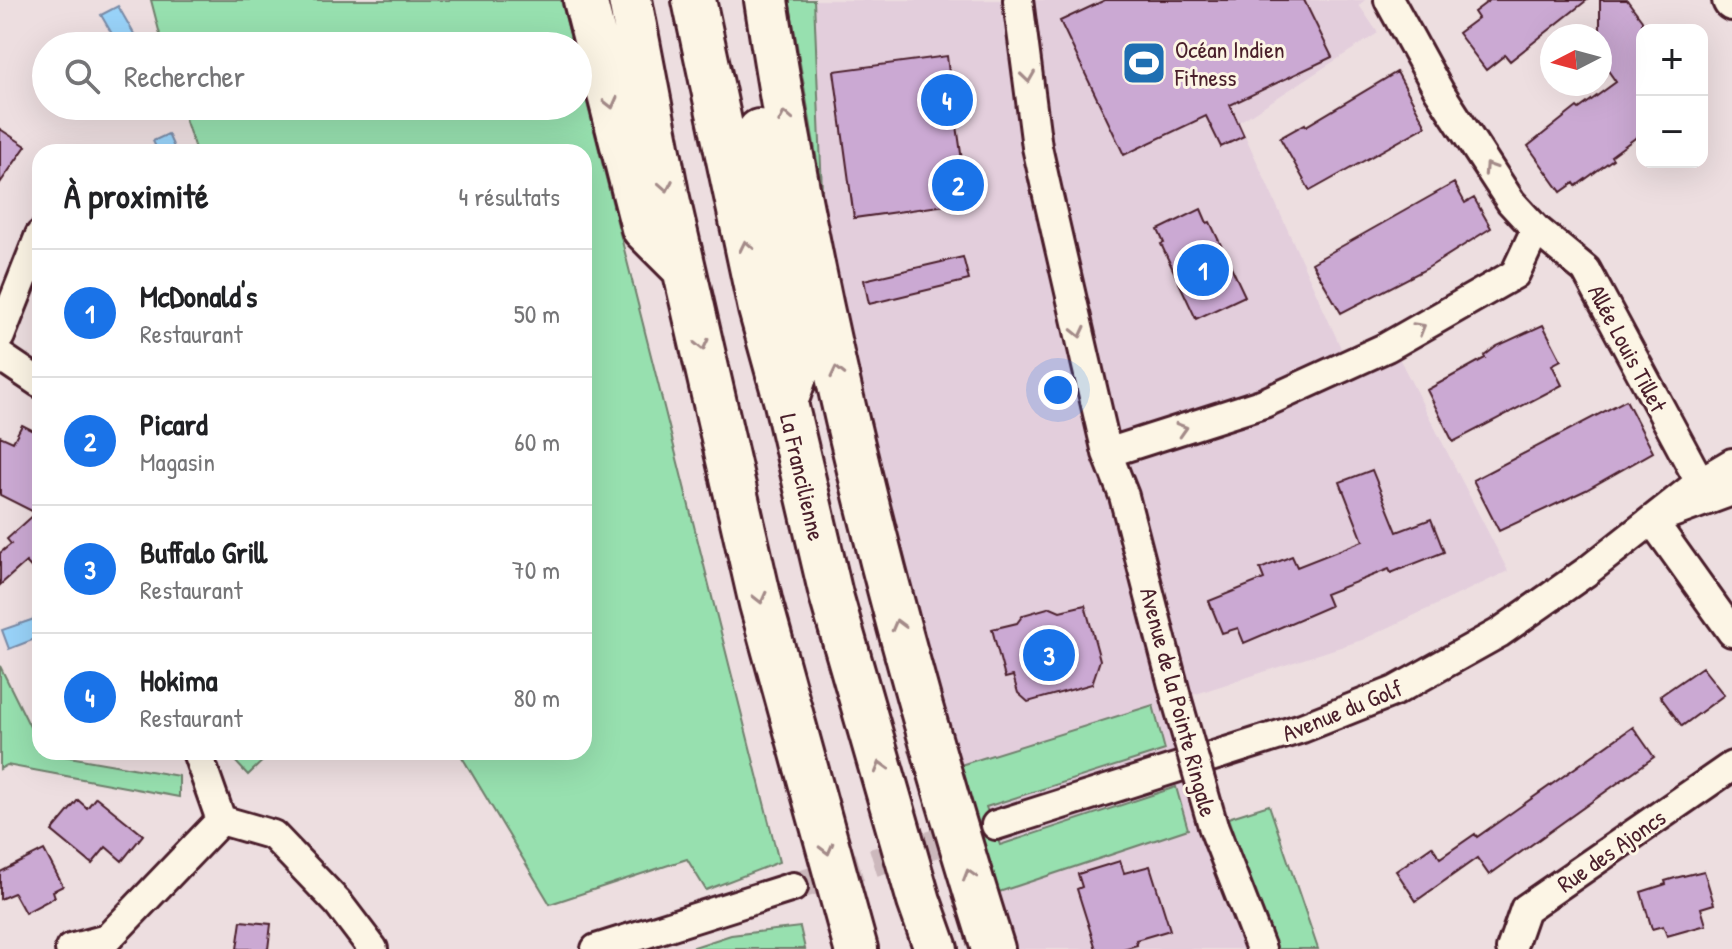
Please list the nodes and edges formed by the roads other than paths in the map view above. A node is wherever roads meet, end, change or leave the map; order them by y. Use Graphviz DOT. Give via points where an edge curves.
graph roads {
  1 [pos="585,0"];
  2 [pos="630,0"];
  3 [pos="694,0"];
  4 [pos="737,0"];
  5 [pos="766,0"];
  6 [pos="1018,0"];
  7 [pos="1395,2"];
  8 [pos="1536,229"];
  9 [pos="32,255"];
  10 [pos="684,269"];
  11 [pos="0,336"];
  12 [pos="0,356"];
  13 [pos="32,378"];
  14 [pos="786,403"];
  15 [pos="1107,453"];
  16 [pos="1732,463"];
  17 [pos="1700,482"];
  18 [pos="1732,491"];
  19 [pos="1652,520"];
  20 [pos="1732,632"];
  21 [pos="200,760"];
  22 [pos="1732,766"];
  23 [pos="221,820"];
  24 [pos="996,825"];
  25 [pos="793,887"];
  26 [pos="70,949"];
  27 [pos="373,949"];
  28 [pos="596,949"];
  29 [pos="856,949"];
  30 [pos="936,949"];
  31 [pos="993,949"];
  32 [pos="1261,949"];
  33 [pos="1511,949"];
  1 -- 10 [label="highway, one-way" via="643,228"];
  2 -- 10 [label="highway, one-way"];
  14 -- 3 [label="highway, La Francilienne, one-way" via="760,309"];
  4 -- 14 [label="highway" via="802,356"];
  31 -- 5 [label="highway, one-way" via="883,568 826,324"];
  6 -- 15 [label="street, Avenue de la Pointe Ringale, one-way" via="1037,147"];
  8 -- 7 [label="street, one-way" via="1511,202 1455,115"];
  15 -- 8 [label="street, one-way" via="1264,403 1387,347 1515,274"];
  8 -- 17 [label="street, Allée Louis Tillet" via="1586,270"];
  9 -- 11 [label="street"];
  10 -- 29 [label="highway, one-way" via="761,604"];
  12 -- 13 [label="street"];
  30 -- 14 [label="highway, La Francilienne, one-way" via="831,595"];
  15 -- 32 [label="street, Avenue de la Pointe Ringale, bridge" via="1124,496 1213,826"];
  16 -- 17 [label="street, Avenue du Golf"];
  17 -- 19 [label="street, Avenue du Golf"];
  18 -- 19 [label="street"];
  19 -- 20 [label="street"];
  19 -- 24 [label="street, Avenue du Golf" via="1499,633 1395,691 1302,728"];
  21 -- 23 [label="street"];
  22 -- 33 [label="street, Rue des Ajoncs" via="1525,909"];
  23 -- 26 [label="street" via="107,939"];
  23 -- 27 [label="street" via="273,835 338,903"];
  25 -- 28 [label="street"];
}
